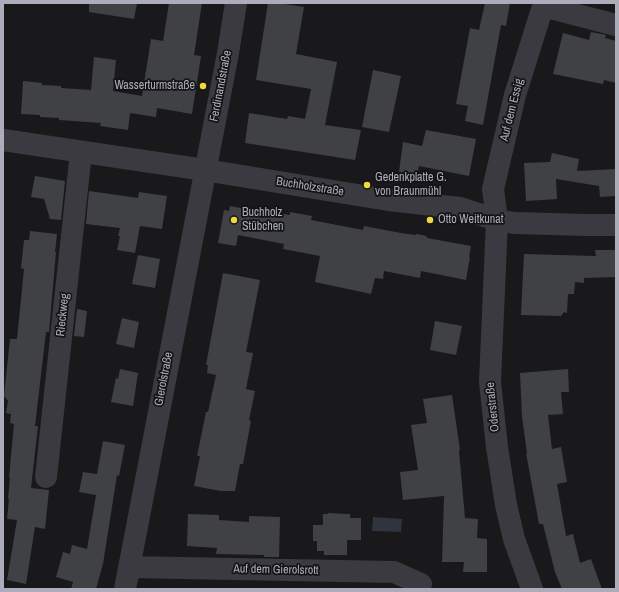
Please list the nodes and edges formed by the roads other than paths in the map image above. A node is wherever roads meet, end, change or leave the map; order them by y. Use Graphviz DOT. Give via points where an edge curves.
graph roads {
  1 [pos="236,3"];
  2 [pos="544,4"];
  3 [pos="616,25"];
  4 [pos="3,140"];
  5 [pos="81,152"];
  6 [pos="205,170"];
  7 [pos="497,220"];
  8 [pos="616,225"];
  9 [pos="46,477"];
  10 [pos="129,567"];
  11 [pos="421,584"];
  12 [pos="125,589"];
  13 [pos="532,589"];
  1 -- 6 [label="street, Ferdinandstraße"];
  2 -- 3 [label="street"];
  2 -- 7 [label="street, Auf dem Essig" via="515,95 494,189"];
  4 -- 5 [label="street, Buchholzstraße"];
  5 -- 6 [label="street, Buchholzstraße"];
  5 -- 9 [label="street, Rieckweg"];
  6 -- 7 [label="street, Buchholzstraße" via="388,200 460,208"];
  6 -- 10 [label="street, Gierolstraße"];
  7 -- 8 [label="street, Buchholzstraße" via="514,223"];
  7 -- 13 [label="street, Oderstraße" via="490,382 506,505 514,539"];
  10 -- 11 [label="street, Auf dem Gierolsrott" via="394,572"];
  10 -- 12 [label="street, Gierolstraße"];
}
